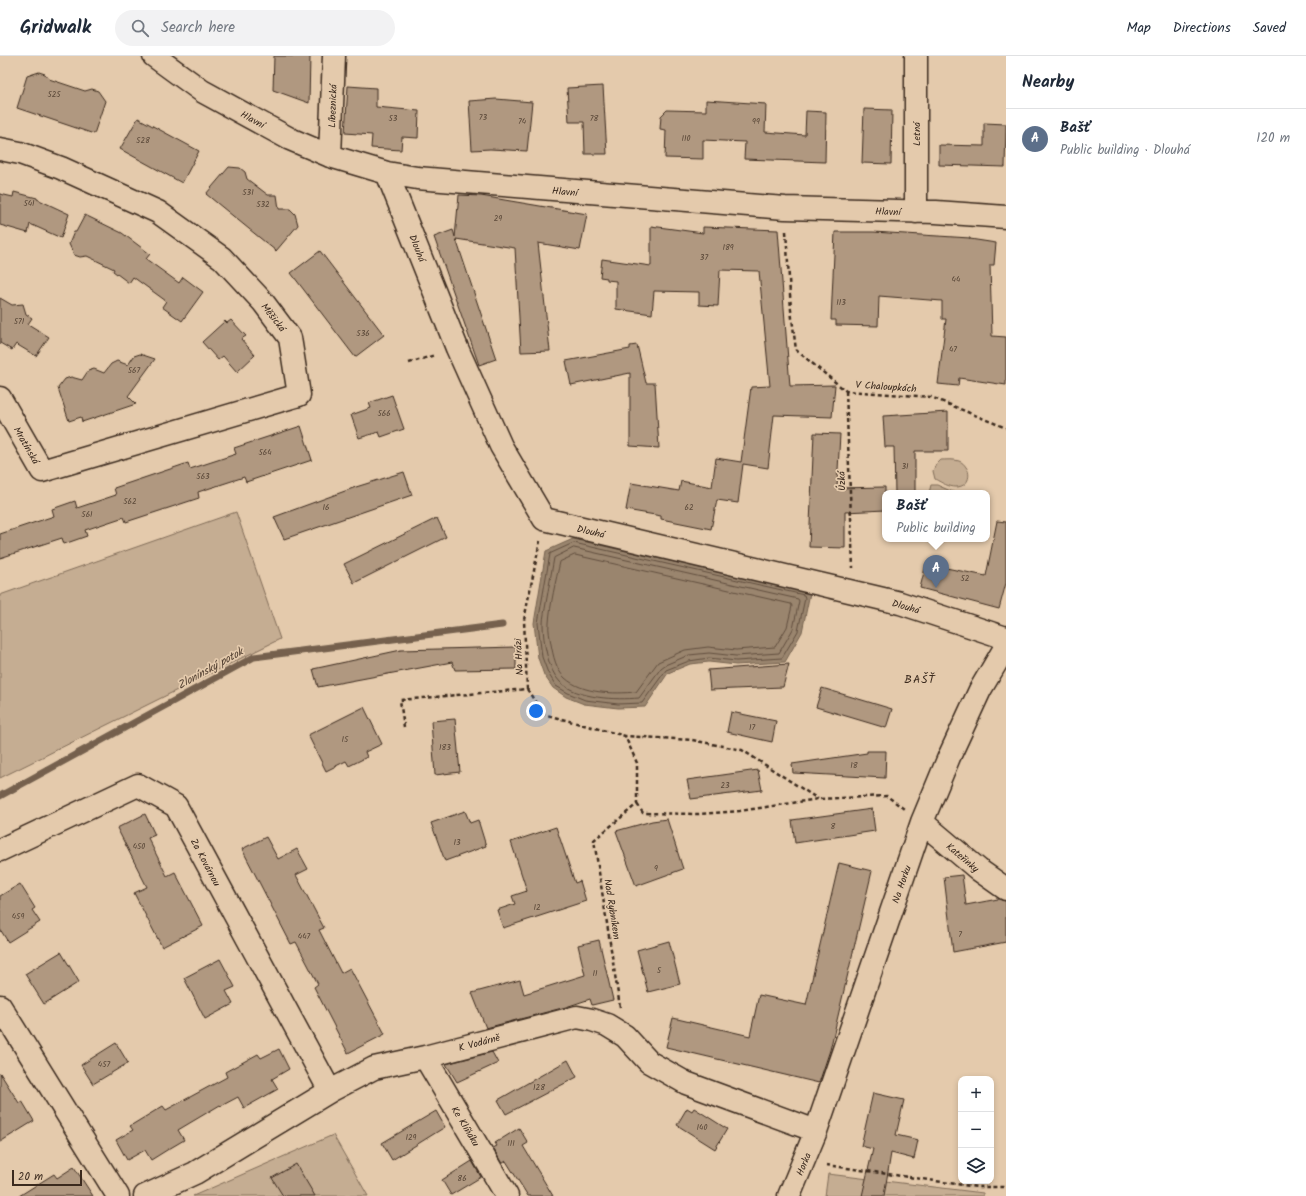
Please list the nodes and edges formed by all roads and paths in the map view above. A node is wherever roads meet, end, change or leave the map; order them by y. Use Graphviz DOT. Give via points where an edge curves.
graph roads {
  1 [pos="154,56"];
  2 [pos="334,56"];
  3 [pos="916,56"];
  4 [pos="0,149"];
  5 [pos="330,156"];
  6 [pos="387,173"];
  7 [pos="785,208"];
  8 [pos="916,212"];
  9 [pos="1006,217"];
  10 [pos="846,391"];
  11 [pos="0,398"];
  12 [pos="1006,428"];
  13 [pos="42,471"];
  14 [pos="544,520"];
  15 [pos="853,570"];
  16 [pos="1006,638"];
  17 [pos="1006,646"];
  18 [pos="528,689"];
  19 [pos="404,728"];
  20 [pos="625,736"];
  21 [pos="818,799"];
  22 [pos="637,804"];
  23 [pos="922,822"];
  24 [pos="0,850"];
  25 [pos="1006,889"];
  26 [pos="0,1006"];
  27 [pos="625,1036"];
  28 [pos="425,1056"];
  29 [pos="330,1091"];
  30 [pos="816,1131"];
  31 [pos="803,1162"];
  32 [pos="1006,1187"];
  33 [pos="118,1196"];
  34 [pos="145,1196"];
  35 [pos="507,1196"];
  36 [pos="789,1196"];
  1 -- 5 [label="street, Hlavní" via="208,94 290,139"];
  2 -- 5 [label="street, Líbeznická"];
  3 -- 8 [label="street, Letná"];
  4 -- 13 [label="street, Měšická" via="20,153 61,168 158,212 222,258 263,302 290,338 299,395"];
  5 -- 6 [label="street, Hlavní"];
  6 -- 7 [label="street, Hlavní" via="424,179"];
  6 -- 14 [label="street, Dlouhá" via="457,348 501,446"];
  7 -- 8 [label="street, Hlavní"];
  7 -- 10 [label="path, V Chaloupkách" via="796,350"];
  8 -- 9 [label="street, Hlavní"];
  10 -- 12 [label="path, V Chaloupkách" via="931,397"];
  10 -- 15 [label="path, Úzká"];
  11 -- 13 [label="street, Mratínská"];
  14 -- 16 [label="street, Dlouhá" via="900,603"];
  14 -- 18 [label="path, Na Hrázi" via="524,620"];
  17 -- 23 [label="street, Na Horku" via="980,690"];
  18 -- 19 [label="path, Na Hrázi" via="400,700"];
  18 -- 20 [label="path" via="544,714"];
  20 -- 21 [label="path" via="692,740 742,750"];
  20 -- 22 [label="path" via="637,763"];
  21 -- 22 [label="path" via="740,811 698,814 643,813"];
  21 -- 23 [label="path" via="887,796"];
  22 -- 27 [label="path, Nad Rybníkem" via="594,840"];
  23 -- 25 [label="street, Kateřinky"];
  23 -- 30 [label="street, Na Horku"];
  24 -- 29 [label="street, Za Kovárnou" via="138,785 176,806"];
  26 -- 33 [label="street"];
  27 -- 28 [label="street, K Vodárně" via="607,1025 577,1017"];
  27 -- 30 [label="street, K Vodárně" via="649,1062 686,1083"];
  28 -- 29 [label="street, K Vodárně" via="374,1068"];
  28 -- 35 [label="street, Ke Klíňáku"];
  29 -- 34 [label="street, K Vodárně" via="195,1173"];
  30 -- 31 [label="street, Horka"];
  31 -- 32 [label="path" via="977,1187"];
  31 -- 36 [label="street, Horka"];
}
